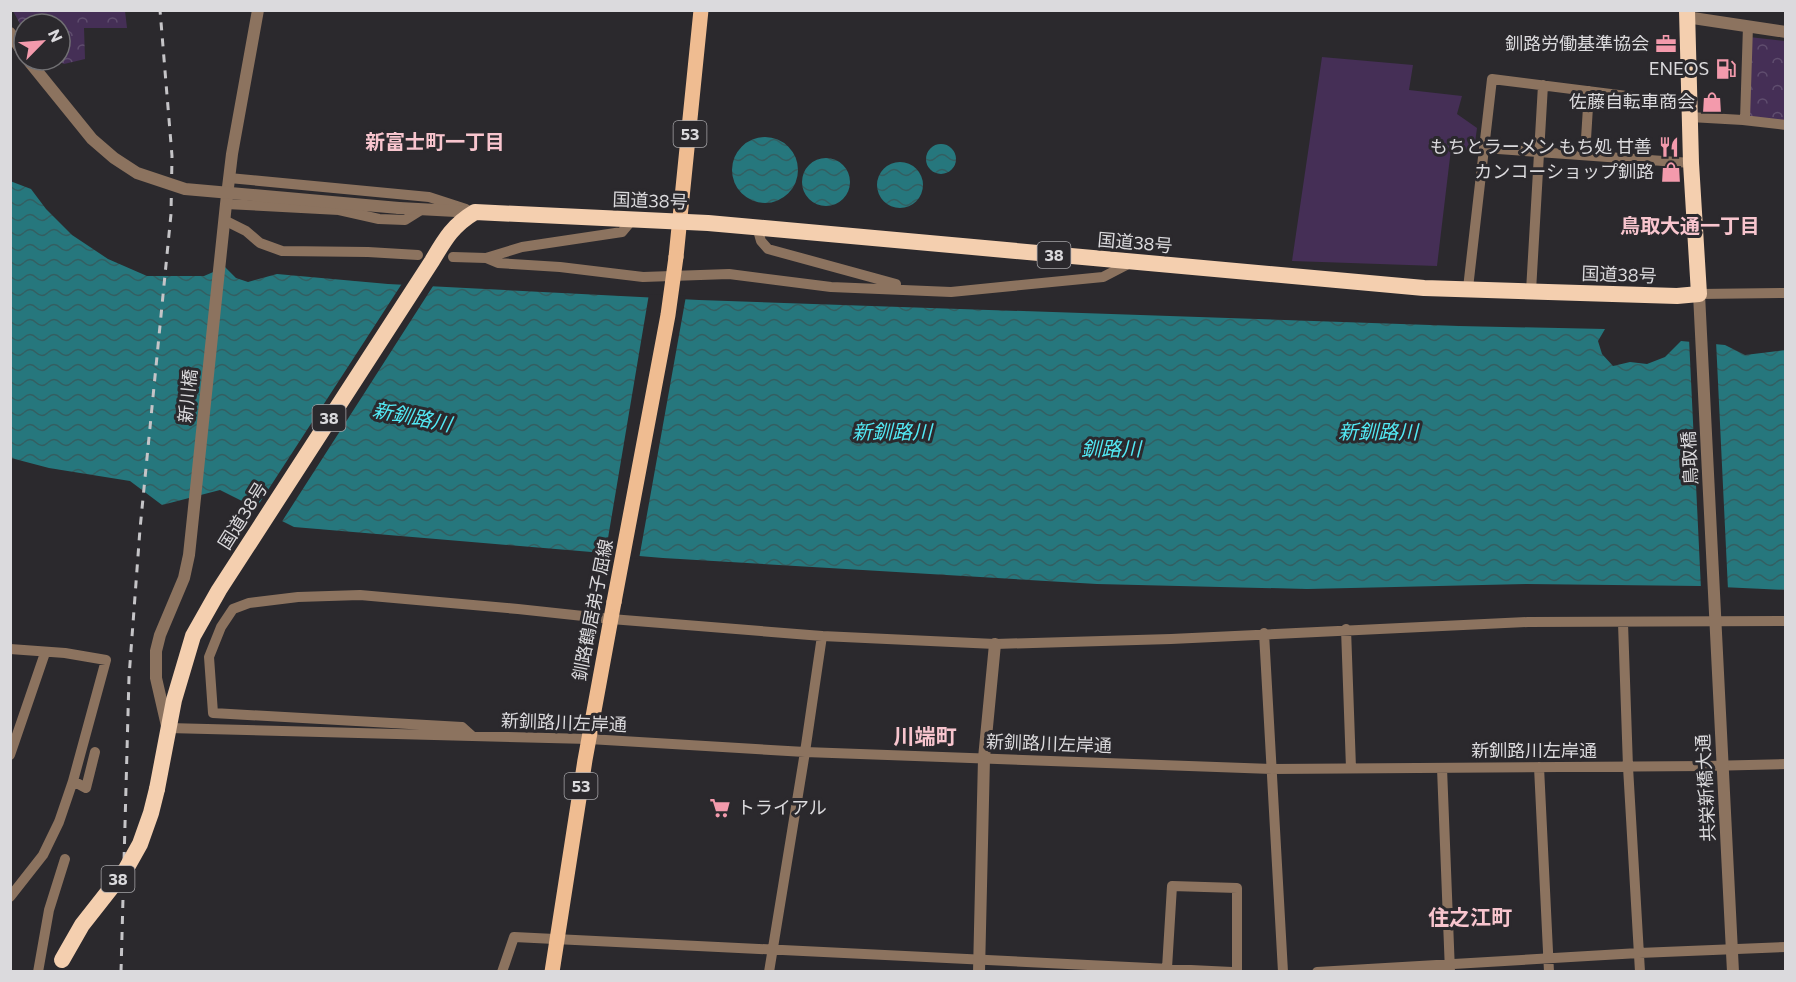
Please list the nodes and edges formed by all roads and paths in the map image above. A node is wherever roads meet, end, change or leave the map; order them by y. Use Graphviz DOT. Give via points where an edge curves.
graph roads {
  1 [pos="258,10"];
  2 [pos="701,10"];
  3 [pos="1687,14"];
  4 [pos="1748,26"];
  5 [pos="1785,32"];
  6 [pos="38,72"];
  7 [pos="1543,85"];
  8 [pos="1589,91"];
  9 [pos="1690,110"];
  10 [pos="1745,120"];
  11 [pos="1785,125"];
  12 [pos="1484,148"];
  13 [pos="1540,152"];
  14 [pos="1585,155"];
  15 [pos="1691,163"];
  16 [pos="229,178"];
  17 [pos="226,204"];
  18 [pos="421,210"];
  19 [pos="476,212"];
  20 [pos="224,220"];
  21 [pos="632,220"];
  22 [pos="680,221"];
  23 [pos="757,227"];
  24 [pos="453,257"];
  25 [pos="425,258"];
  26 [pos="486,258"];
  27 [pos="1131,262"];
  28 [pos="1468,288"];
  29 [pos="914,290"];
  30 [pos="1531,291"];
  31 [pos="1785,293"];
  32 [pos="1699,294"];
  33 [pos="1715,602"];
  34 [pos="611,619"];
  35 [pos="1785,621"];
  36 [pos="1715,622"];
  37 [pos="1623,623"];
  38 [pos="1346,629"];
  39 [pos="1264,633"];
  40 [pos="822,636"];
  41 [pos="996,644"];
  42 [pos="10,649"];
  43 [pos="45,653"];
  44 [pos="168,728"];
  45 [pos="472,736"];
  46 [pos="589,740"];
  47 [pos="95,752"];
  48 [pos="806,752"];
  49 [pos="10,755"];
  50 [pos="984,758"];
  51 [pos="1785,764"];
  52 [pos="1724,766"];
  53 [pos="1539,767"];
  54 [pos="1628,767"];
  55 [pos="1351,768"];
  56 [pos="1442,768"];
  57 [pos="1272,769"];
  58 [pos="73,782"];
  59 [pos="65,859"];
  60 [pos="10,897"];
  61 [pos="557,940"];
  62 [pos="1785,947"];
  63 [pos="773,949"];
  64 [pos="1731,950"];
  65 [pos="1639,953"];
  66 [pos="980,958"];
  67 [pos="1548,958"];
  68 [pos="60,966"];
  69 [pos="1095,968"];
  70 [pos="1167,968"];
  71 [pos="1450,968"];
  72 [pos="38,972"];
  73 [pos="502,972"];
  74 [pos="552,972"];
  75 [pos="769,972"];
  76 [pos="979,972"];
  77 [pos="1232,972"];
  78 [pos="1237,972"];
  79 [pos="1283,972"];
  80 [pos="1317,972"];
  81 [pos="1549,972"];
  82 [pos="1640,972"];
  83 [pos="1733,972"];
  1 -- 16 [label="street, 新川橋"];
  2 -- 22 [label="main road, 53"];
  3 -- 4 [label="street"];
  3 -- 9 [label="highway"];
  4 -- 5 [label="street"];
  4 -- 10 [label="street"];
  6 -- 18 [label="street, bridge" via="92,139 137,173 185,189"];
  7 -- 8 [label="street"];
  7 -- 12 [label="street" via="1492,79"];
  7 -- 13 [label="street"];
  8 -- 9 [label="street"];
  8 -- 14 [label="street"];
  9 -- 10 [label="street"];
  9 -- 15 [label="highway"];
  10 -- 11 [label="street"];
  12 -- 13 [label="street"];
  12 -- 28 [label="street"];
  13 -- 14 [label="street"];
  13 -- 30 [label="street"];
  14 -- 15 [label="street"];
  15 -- 32 [label="highway"];
  16 -- 17 [label="street, 新川橋"];
  16 -- 19 [label="street" via="429,197"];
  17 -- 18 [label="street" via="339,210 379,219 405,219"];
  17 -- 20 [label="street, 新川橋"];
  18 -- 19 [label="street"];
  19 -- 21 [label="highway, 国道38号 / 38"];
  19 -- 25 [label="highway, 国道38号 / 38" via="459,222"];
  20 -- 25 [label="street" via="260,243 282,251 368,252"];
  20 -- 44 [label="street, 新川橋" via="189,555 156,651 156,678"];
  21 -- 22 [label="highway, 国道38号 / 38"];
  21 -- 26 [label="street" via="622,232 522,247"];
  22 -- 23 [label="highway, 国道38号 / 38"];
  22 -- 34 [label="main road, 釧路鶴居弟子屈線 / 53, bridge" via="668,315"];
  23 -- 27 [label="highway, 国道38号 / 38"];
  23 -- 29 [label="street" via="760,241 768,249"];
  24 -- 26 [label="street"];
  25 -- 44 [label="highway, 国道38号 / 38" via="193,636"];
  26 -- 29 [label="street" via="498,263 643,277 729,274 831,286"];
  27 -- 28 [label="highway, 国道38号 / 38" via="1412,287"];
  27 -- 29 [label="street" via="1103,277 951,292"];
  28 -- 30 [label="highway, 国道38号 / 38"];
  30 -- 32 [label="highway, 国道38号 / 38"];
  31 -- 32 [label="street"];
  32 -- 33 [label="street, 鳥取橋"];
  33 -- 36 [label="street, 共栄新橋大通"];
  34 -- 40 [label="street"];
  34 -- 45 [label="street" via="360,595 267,600 233,609 209,657 213,713 462,727"];
  34 -- 46 [label="main road, 釧路鶴居弟子屈線 / 53"];
  35 -- 36 [label="street"];
  36 -- 37 [label="street"];
  36 -- 52 [label="street, 共栄新橋大通"];
  37 -- 38 [label="street" via="1528,622"];
  37 -- 54 [label="street"];
  38 -- 39 [label="street"];
  38 -- 55 [label="street"];
  39 -- 41 [label="street"];
  39 -- 57 [label="street"];
  40 -- 41 [label="street"];
  40 -- 48 [label="street"];
  41 -- 50 [label="street"];
  42 -- 43 [label="street"];
  43 -- 49 [label="street"];
  43 -- 58 [label="street" via="106,660"];
  44 -- 45 [label="street, 新釧路川左岸通"];
  44 -- 68 [label="highway, 国道38号 / 38, bridge" via="157,789 140,844 126,869 82,926"];
  45 -- 46 [label="street, 新釧路川左岸通"];
  46 -- 48 [label="street, 新釧路川左岸通"];
  46 -- 61 [label="main road, 釧路鶴居弟子屈線 / 53"];
  47 -- 58 [label="street" via="86,788"];
  48 -- 50 [label="street, 新釧路川左岸通"];
  48 -- 63 [label="street"];
  50 -- 57 [label="street, 新釧路川左岸通"];
  50 -- 66 [label="street"];
  51 -- 52 [label="street, 新釧路川左岸通"];
  52 -- 54 [label="street, 新釧路川左岸通"];
  52 -- 64 [label="street, 共栄新橋大通"];
  53 -- 54 [label="street, 新釧路川左岸通"];
  53 -- 56 [label="street, 新釧路川左岸通"];
  53 -- 67 [label="street"];
  54 -- 65 [label="street"];
  55 -- 56 [label="street, 新釧路川左岸通"];
  55 -- 57 [label="street, 新釧路川左岸通"];
  56 -- 71 [label="street"];
  57 -- 79 [label="street"];
  58 -- 60 [label="street" via="43,855"];
  59 -- 72 [label="street" via="49,910"];
  61 -- 63 [label="street"];
  61 -- 73 [label="street" via="514,937"];
  61 -- 74 [label="main road, 釧路鶴居弟子屈線 / 53"];
  62 -- 64 [label="street"];
  63 -- 66 [label="street"];
  63 -- 75 [label="street"];
  64 -- 65 [label="street"];
  64 -- 83 [label="street, 共栄新橋大通"];
  65 -- 67 [label="street"];
  65 -- 82 [label="street"];
  66 -- 69 [label="street"];
  66 -- 76 [label="street"];
  67 -- 71 [label="street"];
  67 -- 81 [label="street"];
  69 -- 70 [label="street"];
  70 -- 77 [label="street"];
  70 -- 78 [label="street" via="1172,886 1237,888"];
  71 -- 80 [label="street"];
}
